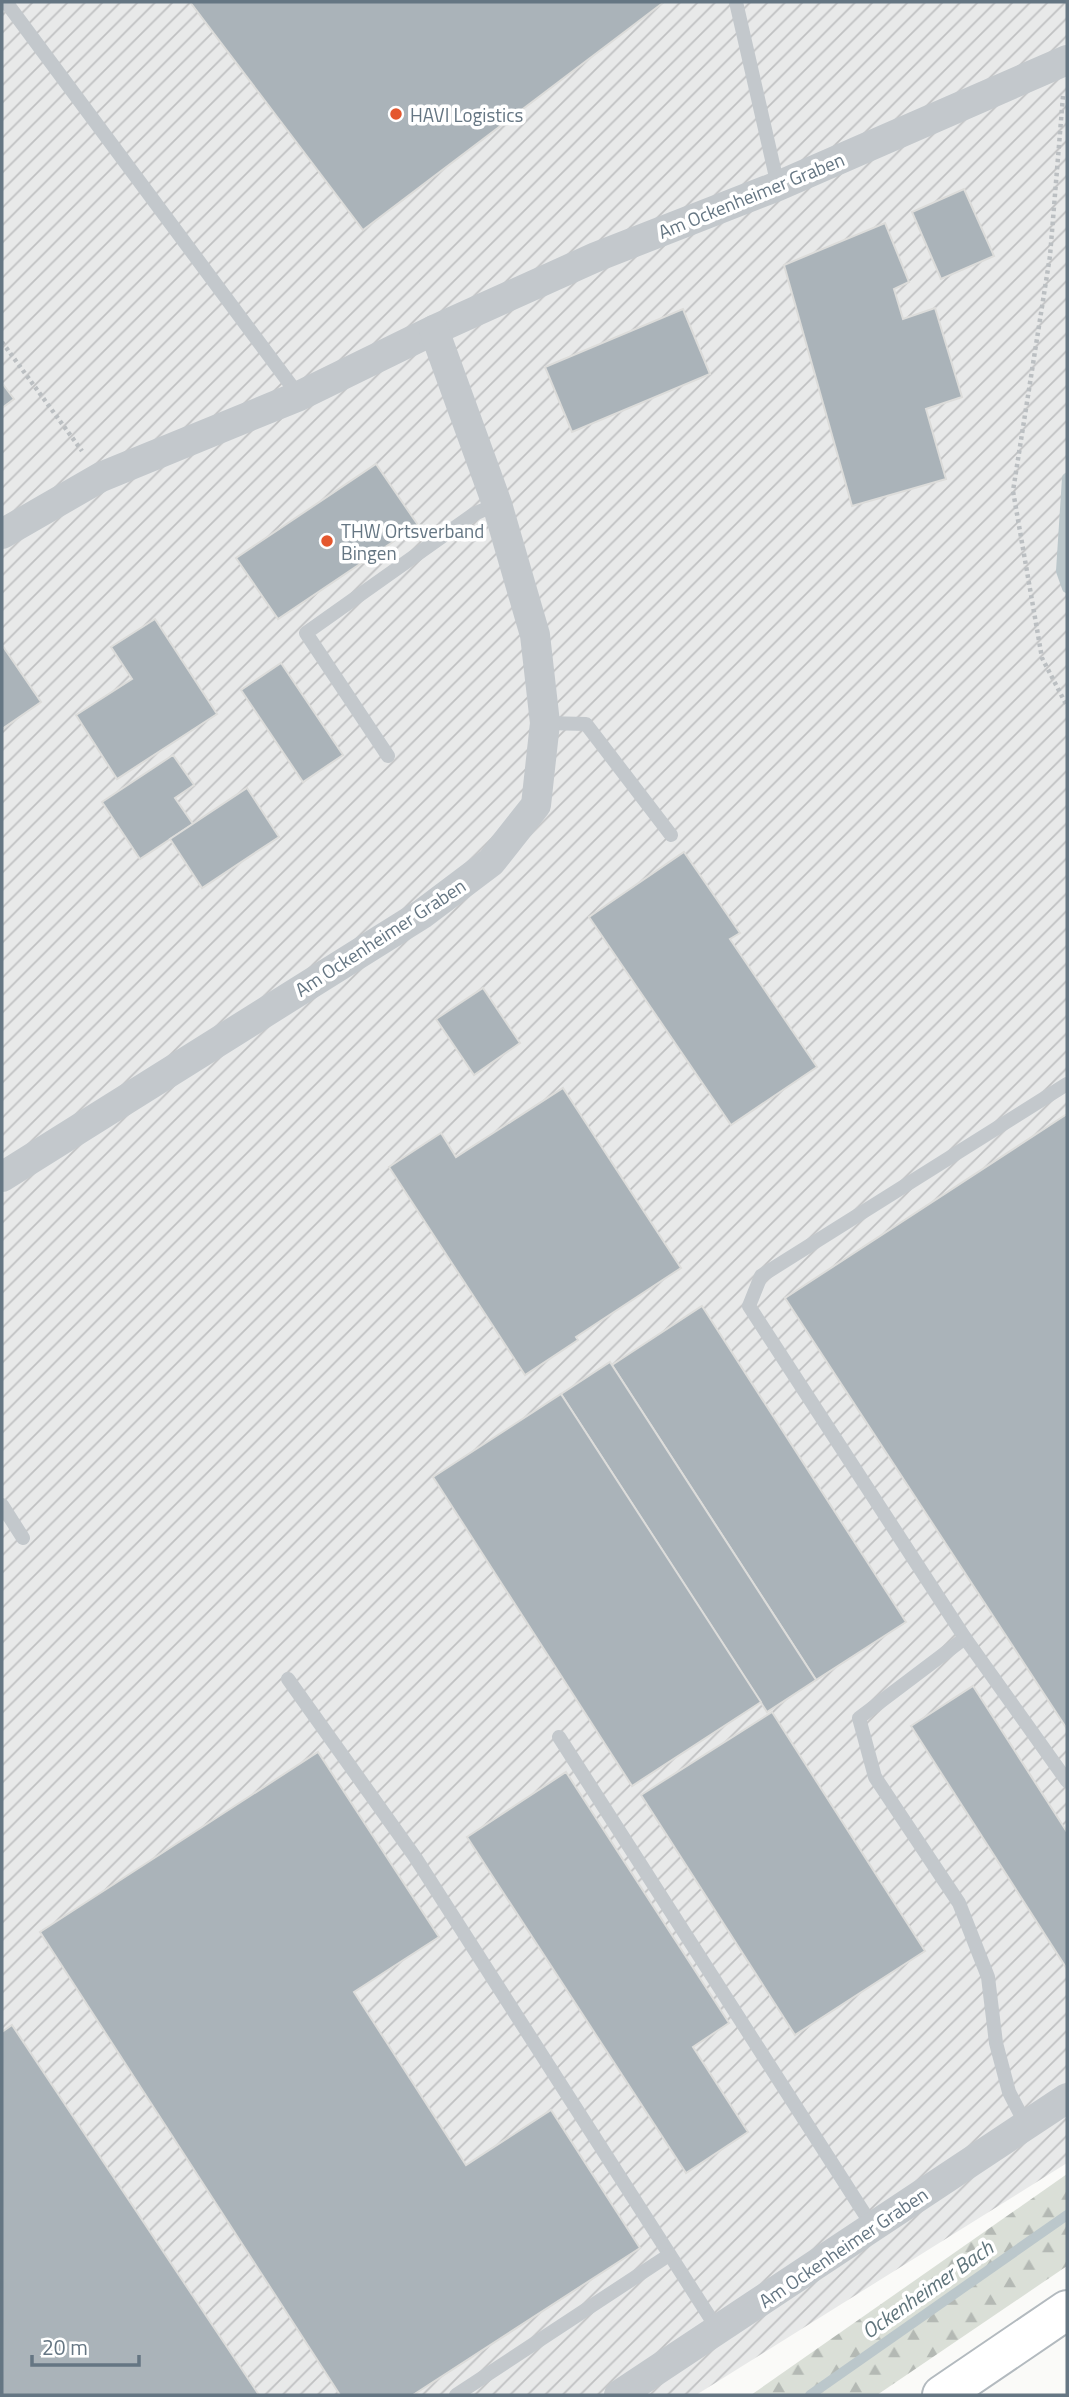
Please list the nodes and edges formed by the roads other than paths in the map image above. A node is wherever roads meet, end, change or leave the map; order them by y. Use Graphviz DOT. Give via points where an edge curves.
graph roads {
  1 [pos="6,2"];
  2 [pos="736,2"];
  3 [pos="1066,60"];
  4 [pos="778,186"];
  5 [pos="434,330"];
  6 [pos="299,396"];
  7 [pos="497,505"];
  8 [pos="2,534"];
  9 [pos="545,723"];
  10 [pos="388,756"];
  11 [pos="670,835"];
  12 [pos="1067,1084"];
  13 [pos="2,1177"];
  14 [pos="2,1505"];
  15 [pos="23,1538"];
  16 [pos="965,1638"];
  17 [pos="288,1679"];
  18 [pos="559,1737"];
  19 [pos="1067,1781"];
  20 [pos="1067,2098"];
  21 [pos="1026,2125"];
  22 [pos="873,2227"];
  23 [pos="669,2255"];
  24 [pos="1067,2309"];
  25 [pos="718,2330"];
  26 [pos="456,2395"];
  27 [pos="619,2395"];
  28 [pos="942,2395"];
  1 -- 6 [label="lane"];
  2 -- 4 [label="lane"];
  3 -- 4 [label="street, Am Ockenheimer Graben"];
  4 -- 5 [label="street, Am Ockenheimer Graben" via="596,257"];
  5 -- 6 [label="street, Am Ockenheimer Graben"];
  5 -- 7 [label="street, Am Ockenheimer Graben"];
  6 -- 8 [label="street, Am Ockenheimer Graben" via="102,477"];
  7 -- 9 [label="street, Am Ockenheimer Graben" via="535,635"];
  7 -- 10 [label="lane" via="474,514 306,633"];
  9 -- 11 [label="lane" via="586,724"];
  9 -- 13 [label="street, Am Ockenheimer Graben" via="536,805 491,862 422,914"];
  12 -- 16 [label="lane" via="761,1276 749,1306"];
  14 -- 15 [label="lane"];
  16 -- 19 [label="lane"];
  16 -- 21 [label="lane" via="859,1718 875,1777 958,1903 988,1977 996,2043 1009,2092"];
  17 -- 23 [label="lane" via="415,1857"];
  18 -- 22 [label="lane"];
  20 -- 21 [label="street, Am Ockenheimer Graben"];
  21 -- 22 [label="street, Am Ockenheimer Graben"];
  22 -- 25 [label="street, Am Ockenheimer Graben"];
  23 -- 25 [label="lane"];
  23 -- 26 [label="lane"];
  24 -- 28 [label="main road"];
  25 -- 27 [label="street, Am Ockenheimer Graben"];
}
